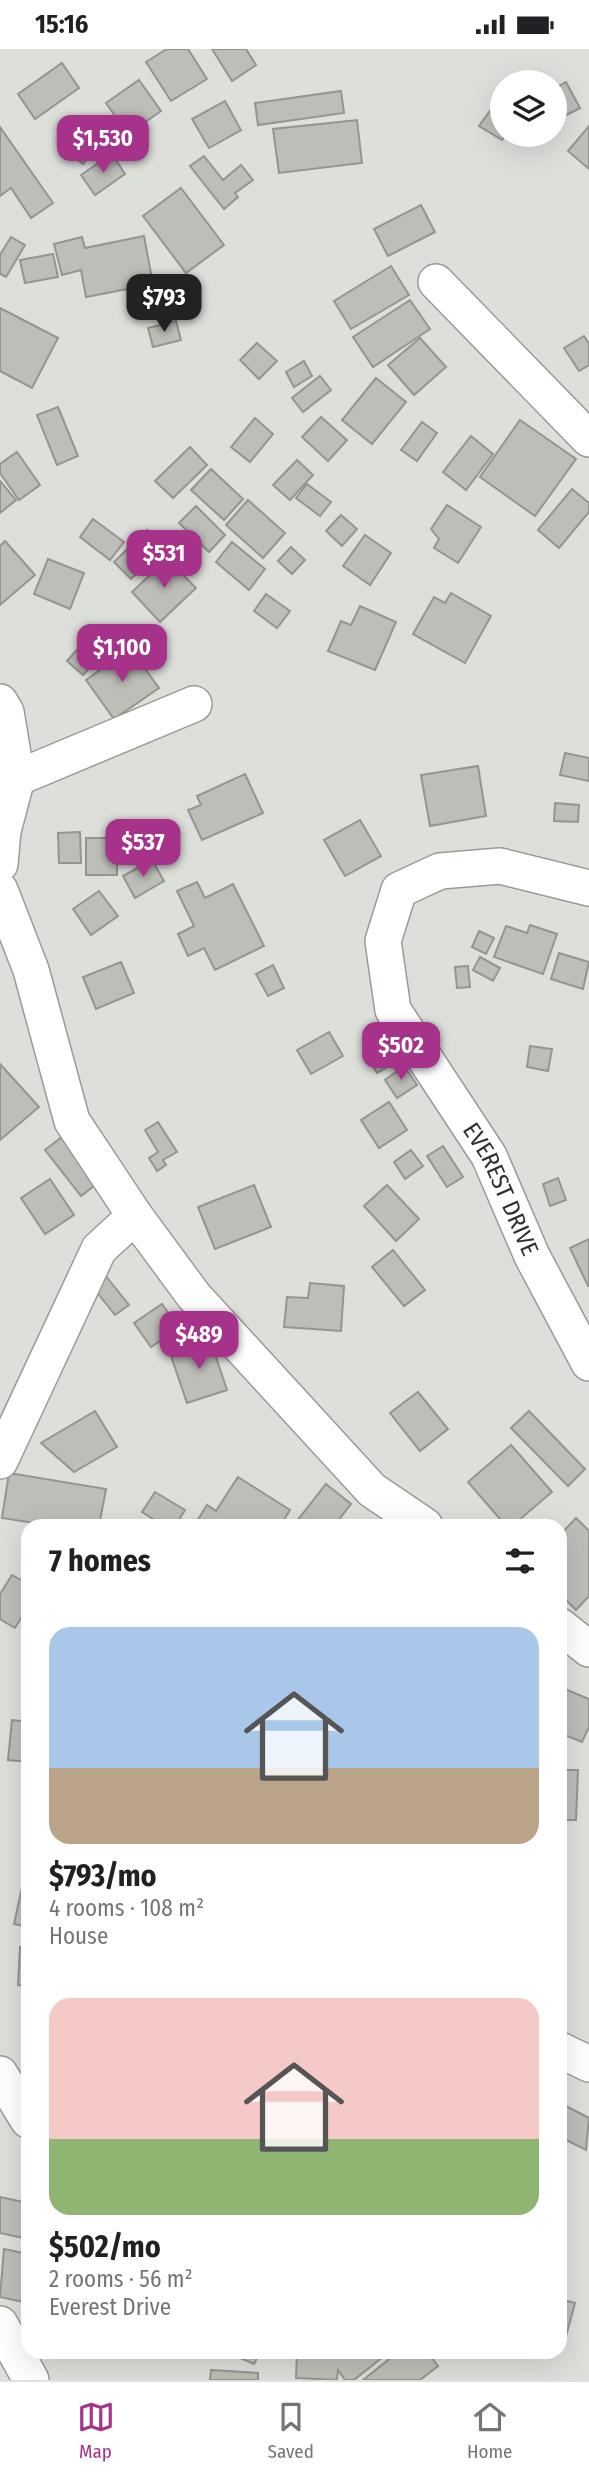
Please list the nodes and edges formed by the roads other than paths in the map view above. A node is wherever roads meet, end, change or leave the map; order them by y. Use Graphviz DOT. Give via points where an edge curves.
graph roads {
  1 [pos="436,282"];
  2 [pos="589,439"];
  3 [pos="0,702"];
  4 [pos="194,703"];
  5 [pos="17,778"];
  6 [pos="0,865"];
  7 [pos="589,888"];
  8 [pos="0,890"];
  9 [pos="135,1216"];
  10 [pos="589,1363"];
  11 [pos="0,1461"];
  12 [pos="415,1519"];
  13 [pos="567,1632"];
  14 [pos="589,1649"];
  15 [pos="567,2053"];
  16 [pos="589,2064"];
  17 [pos="0,2074"];
  18 [pos="21,2108"];
  19 [pos="0,2324"];
  20 [pos="31,2380"];
  1 -- 2 [label="street"];
  3 -- 5 [label="street" via="6,712"];
  4 -- 5 [label="street"];
  5 -- 6 [label="street" via="3,831"];
  7 -- 10 [label="street, EVEREST DRIVE" via="500,866 440,871 399,890 383,941 393,1010 489,1156 532,1256"];
  8 -- 9 [label="street" via="31,970 72,1121"];
  9 -- 11 [label="street" via="99,1249"];
  9 -- 12 [label="street" via="194,1296 372,1490"];
  13 -- 14 [label="street"];
  15 -- 16 [label="street"];
  17 -- 18 [label="street"];
  19 -- 20 [label="street"];
}
